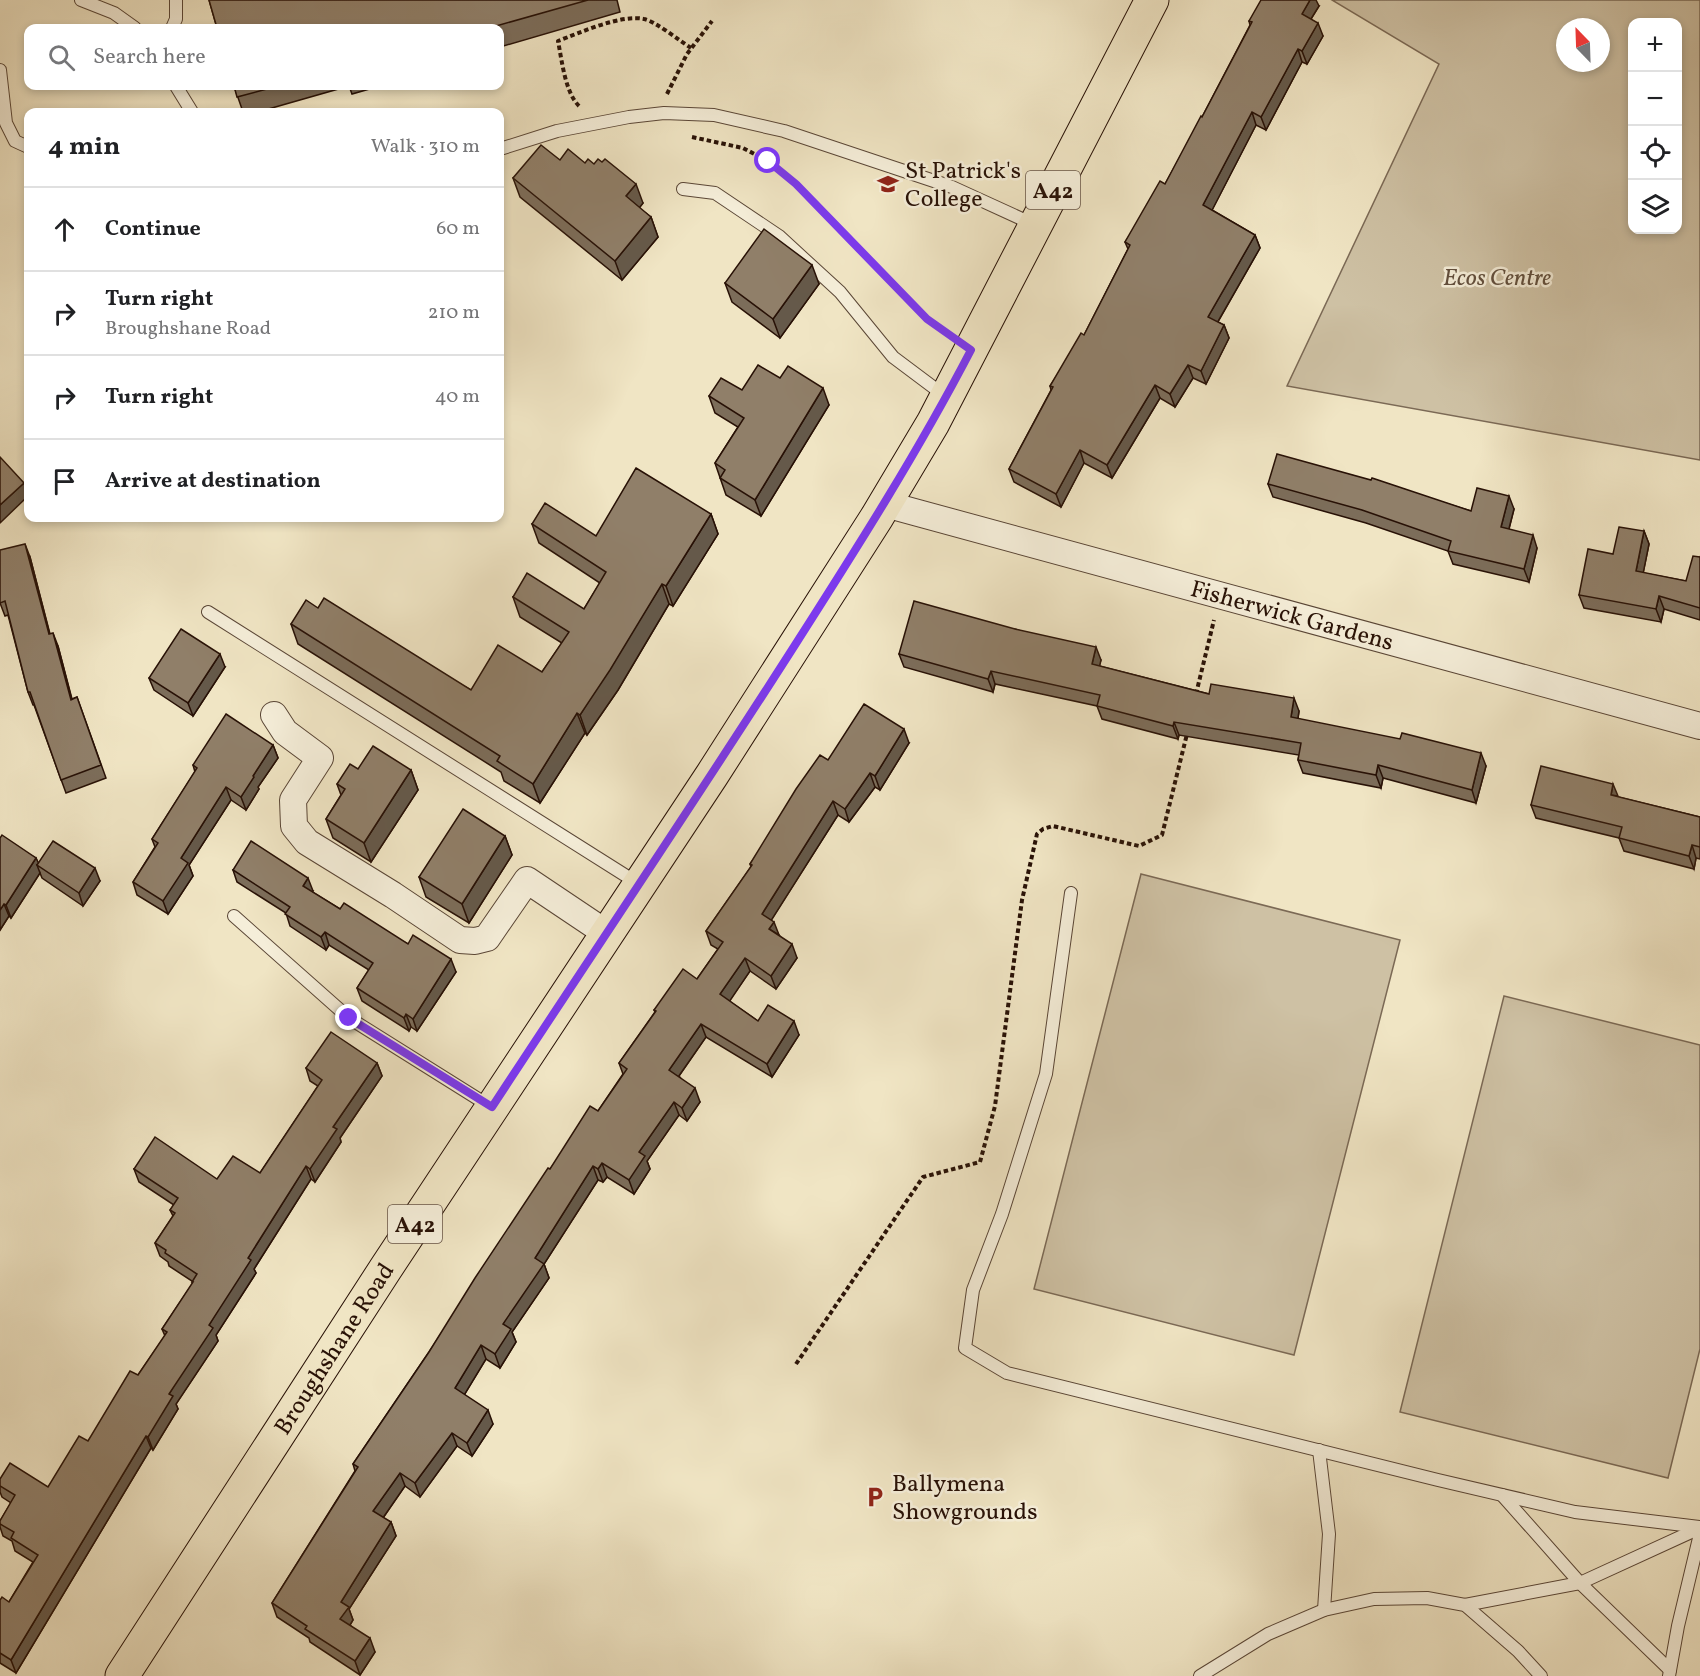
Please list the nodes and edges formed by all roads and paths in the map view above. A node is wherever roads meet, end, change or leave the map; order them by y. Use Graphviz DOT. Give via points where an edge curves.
graph roads {
  1 [pos="81,0"];
  2 [pos="176,0"];
  3 [pos="1152,0"];
  4 [pos="129,24"];
  5 [pos="174,24"];
  6 [pos="692,48"];
  7 [pos="0,70"];
  8 [pos="178,90"];
  9 [pos="586,105"];
  10 [pos="190,108"];
  11 [pos="24,145"];
  12 [pos="504,148"];
  13 [pos="743,148"];
  14 [pos="683,189"];
  15 [pos="1035,225"];
  16 [pos="971,350"];
  17 [pos="946,397"];
  18 [pos="885,504"];
  19 [pos="1220,596"];
  20 [pos="208,612"];
  21 [pos="1195,698"];
  22 [pos="274,715"];
  23 [pos="1700,726"];
  24 [pos="1187,732"];
  25 [pos="640,885"];
  26 [pos="1071,893"];
  27 [pos="234,916"];
  28 [pos="606,933"];
  29 [pos="492,1107"];
  30 [pos="796,1364"];
  31 [pos="1319,1450"];
  32 [pos="1502,1495"];
  33 [pos="1700,1527"];
  34 [pos="1700,1534"];
  35 [pos="1580,1583"];
  36 [pos="1466,1605"];
  37 [pos="1324,1610"];
  38 [pos="1669,1673"];
  39 [pos="122,1676"];
  40 [pos="1200,1676"];
  41 [pos="1541,1676"];
  1 -- 4 [label="lane" via="114,13"];
  2 -- 5 [label="lane"];
  3 -- 15 [label="main road, Broughshane Road / A42"];
  6 -- 9 [label="path" via="646,19 634,18 558,41 577,106"];
  7 -- 11 [label="lane" via="6,123 15,141"];
  8 -- 10 [label="lane"];
  12 -- 15 [label="lane" via="558,131 629,117 664,113 714,115 784,131 909,172"];
  13 -- 16 [label="path" via="768,161 796,184 927,319"];
  14 -- 17 [label="lane" via="715,194 778,236 840,292 893,357"];
  15 -- 16 [label="main road, Broughshane Road / A42"];
  16 -- 17 [label="main road, Broughshane Road / A42"];
  17 -- 18 [label="main road, Broughshane Road / A42"];
  18 -- 19 [label="street, Fisherwick Gardens"];
  18 -- 25 [label="main road, Broughshane Road / A42"];
  19 -- 21 [label="path"];
  19 -- 23 [label="street, Fisherwick Gardens"];
  20 -- 25 [label="lane"];
  22 -- 28 [label="street" via="285,732 320,758 293,800 294,826 307,842 460,940 488,938 527,880"];
  24 -- 30 [label="path" via="1162,835 1139,846 1053,826 1037,834 1023,900 995,1106 980,1162 923,1177"];
  25 -- 28 [label="main road, Broughshane Road / A42"];
  26 -- 31 [label="lane" via="1046,1074 1002,1214 973,1290 965,1348 1007,1373"];
  27 -- 29 [label="lane" via="349,1018"];
  28 -- 29 [label="main road, Broughshane Road / A42"];
  29 -- 39 [label="main road, Broughshane Road / A42"];
  31 -- 32 [label="lane"];
  31 -- 37 [label="lane" via="1329,1534"];
  32 -- 33 [label="lane" via="1575,1512"];
  32 -- 35 [label="lane"];
  33 -- 35 [label="lane"];
  34 -- 38 [label="lane"];
  35 -- 36 [label="lane"];
  35 -- 38 [label="lane"];
  36 -- 37 [label="lane" via="1427,1598 1374,1599"];
  36 -- 41 [label="lane"];
  37 -- 40 [label="lane" via="1268,1634"];
}
